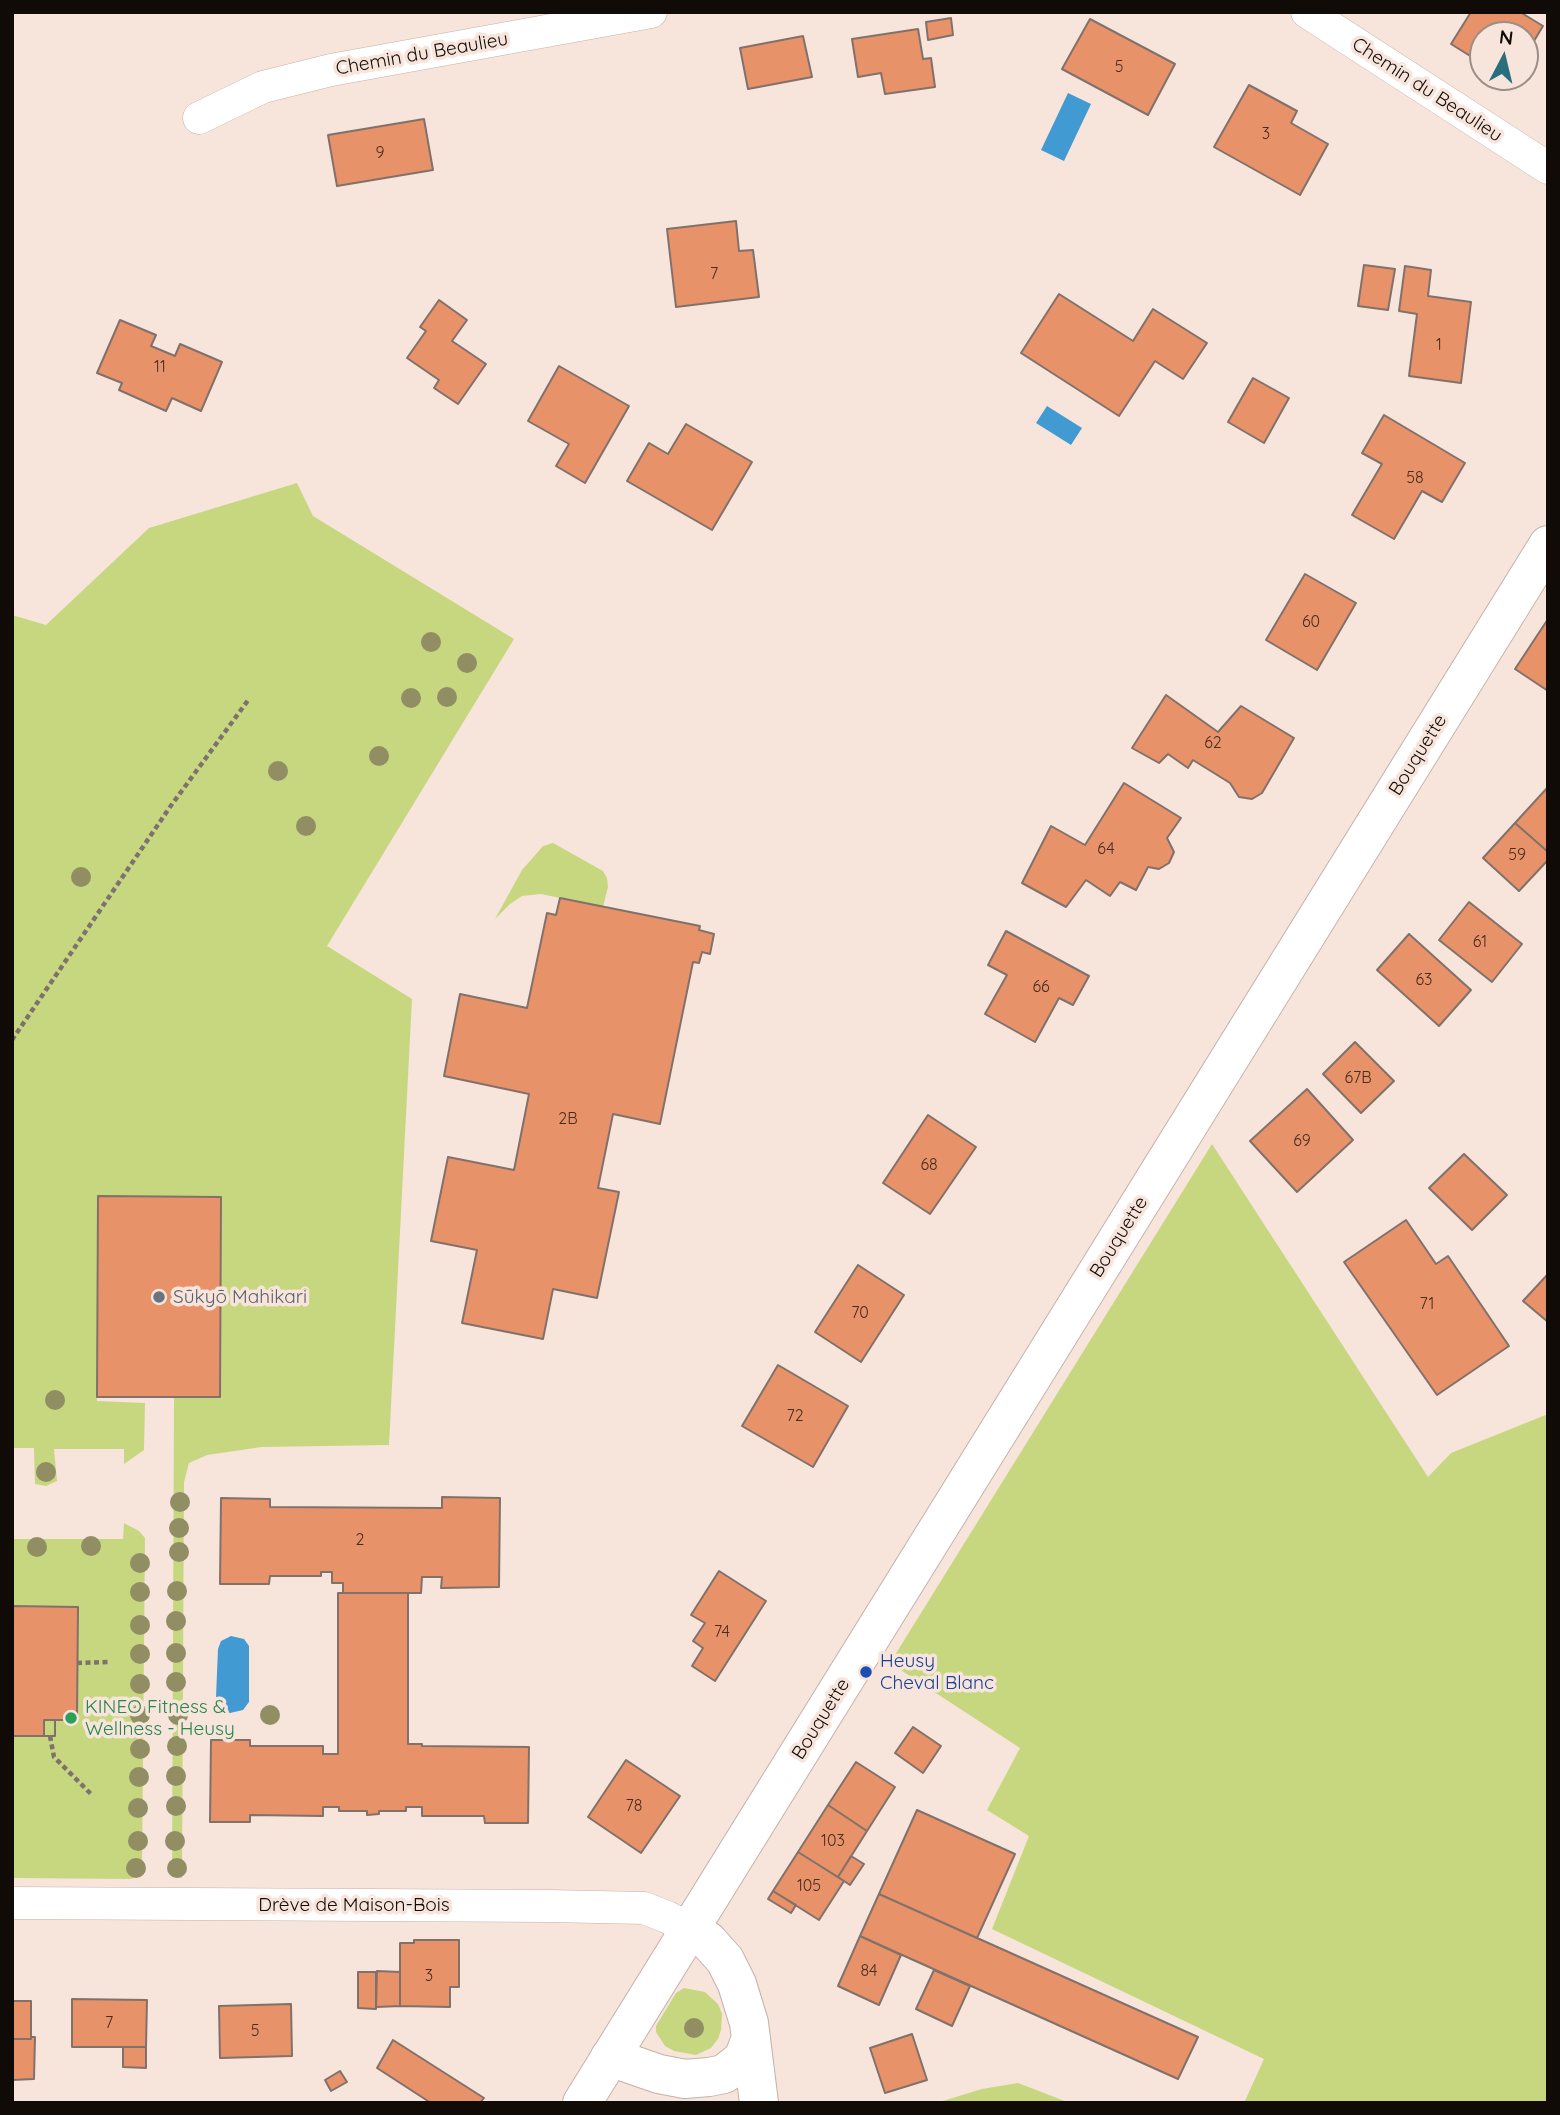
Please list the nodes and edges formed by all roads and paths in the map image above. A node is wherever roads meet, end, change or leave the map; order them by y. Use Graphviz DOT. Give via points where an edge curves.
graph roads {
  1 [pos="651,12"];
  2 [pos="1307,12"];
  3 [pos="200,118"];
  4 [pos="1548,168"];
  5 [pos="1548,545"];
  6 [pos="249,699"];
  7 [pos="12,1040"];
  8 [pos="109,1662"];
  9 [pos="77,1663"];
  10 [pos="50,1736"];
  11 [pos="91,1794"];
  12 [pos="12,1903"];
  13 [pos="690,1929"];
  14 [pos="751,2038"];
  15 [pos="610,2057"];
  16 [pos="721,2090"];
  17 [pos="582,2103"];
  18 [pos="759,2103"];
  1 -- 3 [label="street, Chemin du Beaulieu" via="331,69 263,86"];
  2 -- 4 [label="street, Chemin du Beaulieu"];
  5 -- 13 [label="main road, Bouquette"];
  6 -- 7 [label="path"];
  8 -- 9 [label="path"];
  10 -- 11 [label="path" via="54,1757"];
  12 -- 13 [label="street, Drève de Maison-Bois" via="644,1908"];
  13 -- 14 [label="main road" via="725,1960 743,2000"];
  13 -- 15 [label="main road, Bouquette"];
  14 -- 16 [label="main road" via="743,2059 724,2074"];
  14 -- 18 [label="main road"];
  15 -- 16 [label="main road"];
  15 -- 17 [label="main road, Bouquette"];
}
